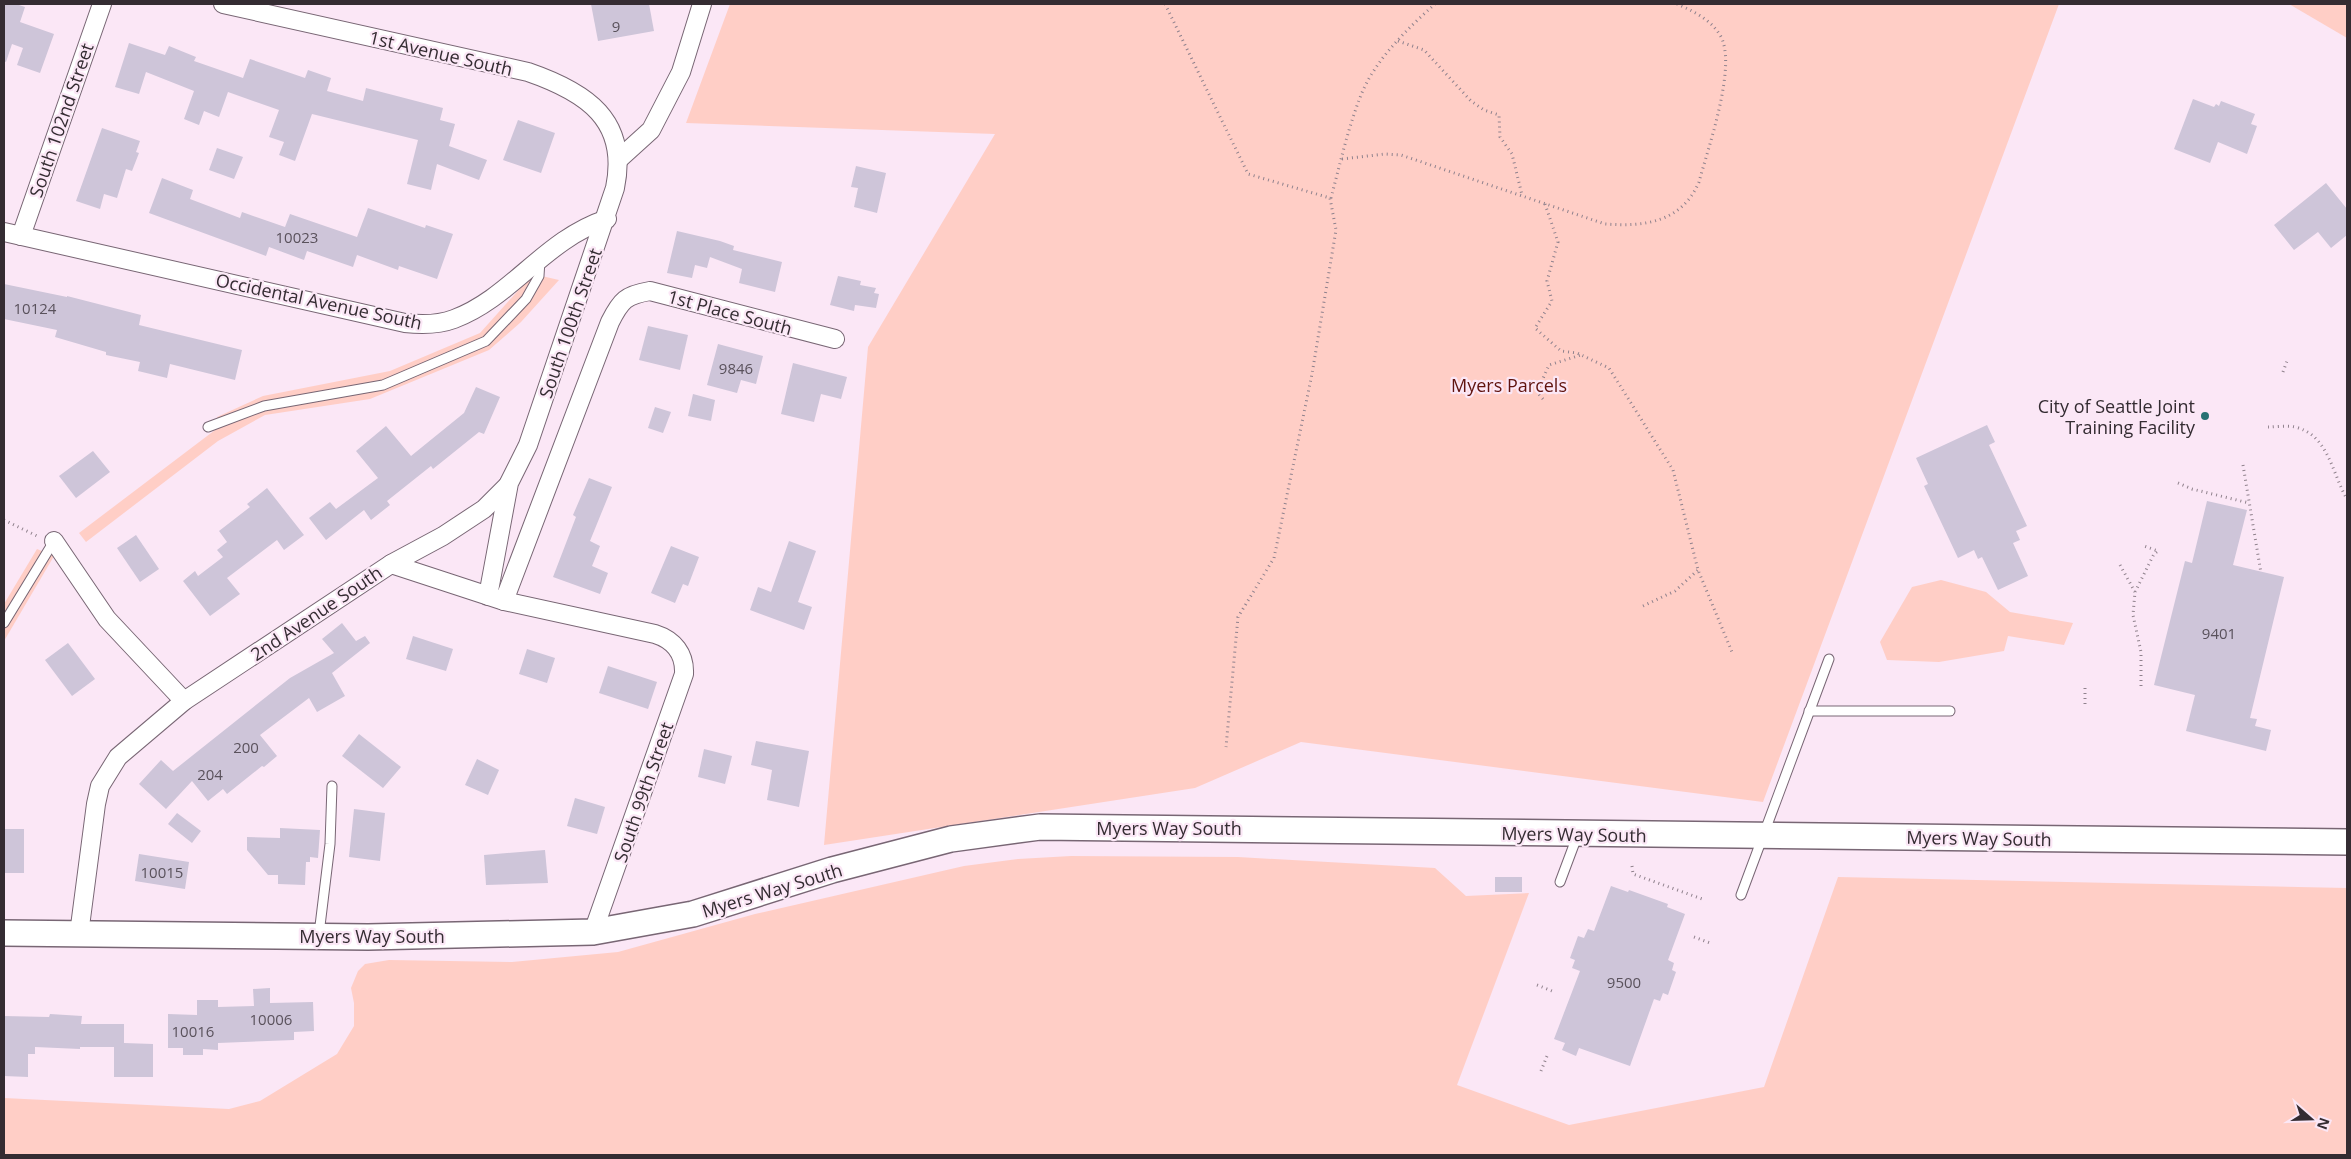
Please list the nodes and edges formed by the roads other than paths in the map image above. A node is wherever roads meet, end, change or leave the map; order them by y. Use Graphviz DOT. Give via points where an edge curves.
graph roads {
  1 [pos="102,4"];
  2 [pos="223,4"];
  3 [pos="702,4"];
  4 [pos="619,159"];
  5 [pos="606,219"];
  6 [pos="12,234"];
  7 [pos="540,258"];
  8 [pos="625,298"];
  9 [pos="835,339"];
  10 [pos="208,426"];
  11 [pos="510,483"];
  12 [pos="54,542"];
  13 [pos="391,564"];
  14 [pos="496,599"];
  15 [pos="4,623"];
  16 [pos="680,652"];
  17 [pos="1829,658"];
  18 [pos="184,701"];
  19 [pos="1809,711"];
  20 [pos="1950,712"];
  21 [pos="332,786"];
  22 [pos="1578,834"];
  23 [pos="1761,836"];
  24 [pos="2347,842"];
  25 [pos="1560,882"];
  26 [pos="1740,895"];
  27 [pos="593,932"];
  28 [pos="4,934"];
  29 [pos="79,934"];
  30 [pos="319,937"];
  1 -- 6 [label="street, South 102nd Street"];
  2 -- 4 [label="street, 1st Avenue South" via="546,78 572,91 599,111 613,133"];
  3 -- 4 [label="street" via="680,72 651,130"];
  4 -- 5 [label="street, South 100th Street"];
  5 -- 7 [label="street, Occidental Avenue South" via="586,226"];
  5 -- 11 [label="street, South 100th Street" via="528,445"];
  6 -- 7 [label="street, Occidental Avenue South" via="405,323 426,325 453,320 478,308"];
  7 -- 10 [label="lane" via="538,276 526,299 486,341 383,385 264,406"];
  8 -- 9 [label="street, 1st Place South" via="650,291"];
  8 -- 14 [label="street, South 100th Street" via="610,322"];
  11 -- 13 [label="street, South 100th Street" via="484,510"];
  11 -- 14 [label="street, South 100th Street"];
  12 -- 15 [label="lane"];
  12 -- 18 [label="street" via="107,619"];
  13 -- 14 [label="street, 2nd Avenue South"];
  13 -- 18 [label="street, 2nd Avenue South"];
  14 -- 16 [label="street, 2nd Avenue South" via="655,634 671,642"];
  16 -- 27 [label="street, South 99th Street" via="685,662 684,674"];
  17 -- 19 [label="lane"];
  18 -- 29 [label="street, 2nd Avenue South" via="118,757 100,786"];
  19 -- 20 [label="lane"];
  19 -- 23 [label="lane"];
  21 -- 30 [label="lane" via="330,844"];
  22 -- 23 [label="main road, Myers Way South"];
  22 -- 25 [label="lane"];
  22 -- 27 [label="main road, Myers Way South" via="1156,827 1040,827 996,831 950,839 841,868 693,914"];
  23 -- 24 [label="main road, Myers Way South"];
  23 -- 26 [label="lane"];
  27 -- 30 [label="main road, Myers Way South"];
  28 -- 29 [label="main road, Myers Way South"];
  29 -- 30 [label="main road, Myers Way South"];
}
